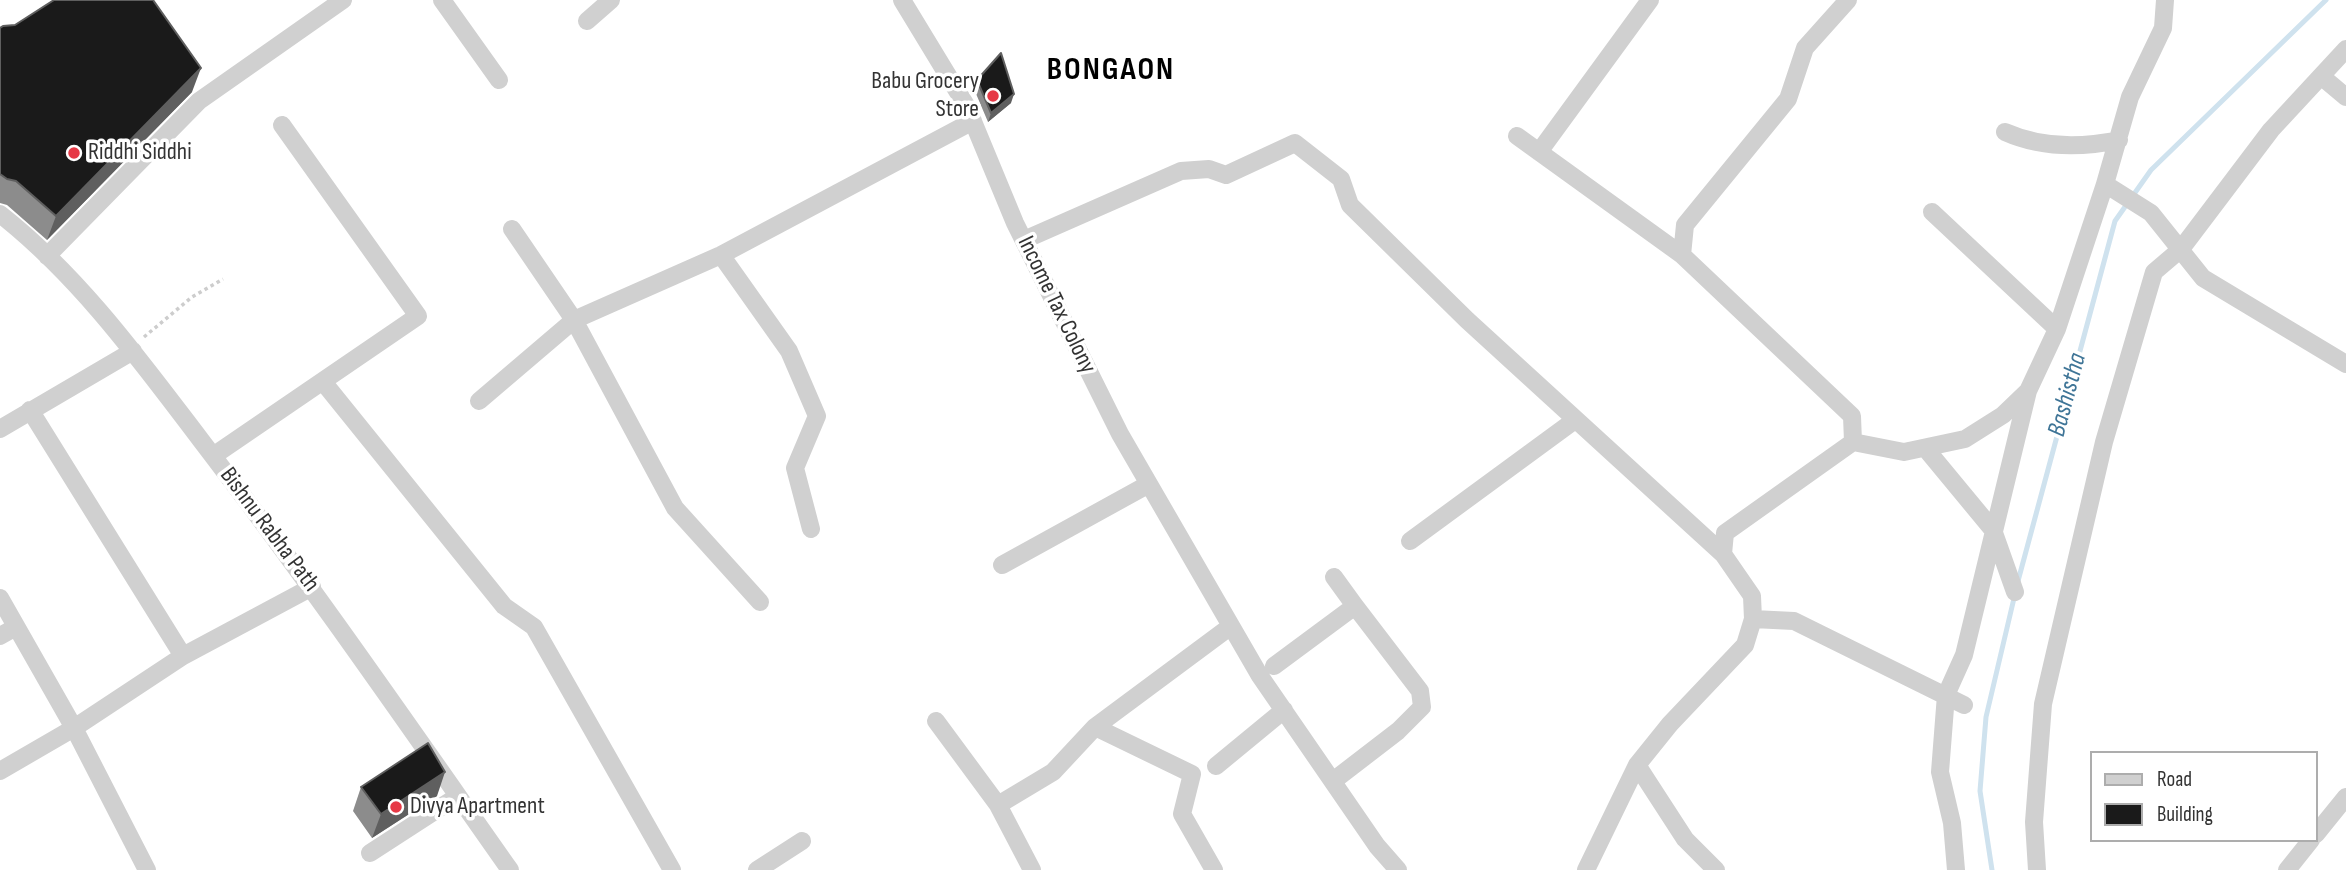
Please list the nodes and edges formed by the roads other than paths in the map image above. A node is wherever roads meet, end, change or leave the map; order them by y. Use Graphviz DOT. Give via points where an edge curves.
graph roads {
  1 [pos="343,0"];
  2 [pos="442,0"];
  3 [pos="611,0"];
  4 [pos="902,0"];
  5 [pos="1650,0"];
  6 [pos="2165,0"];
  7 [pos="1846,1"];
  8 [pos="587,21"];
  9 [pos="2346,49"];
  10 [pos="2321,76"];
  11 [pos="499,80"];
  12 [pos="2346,97"];
  13 [pos="973,121"];
  14 [pos="282,125"];
  15 [pos="2005,132"];
  16 [pos="1517,136"];
  17 [pos="2119,141"];
  18 [pos="1539,152"];
  19 [pos="2112,187"];
  20 [pos="1932,212"];
  21 [pos="0,214"];
  22 [pos="512,229"];
  23 [pos="1024,240"];
  24 [pos="2181,249"];
  25 [pos="721,255"];
  26 [pos="1682,255"];
  27 [pos="47,256"];
  28 [pos="574,320"];
  29 [pos="2057,329"];
  30 [pos="136,346"];
  31 [pos="2346,364"];
  32 [pos="324,383"];
  33 [pos="2028,391"];
  34 [pos="480,401"];
  35 [pos="30,410"];
  36 [pos="1575,420"];
  37 [pos="0,429"];
  38 [pos="1853,442"];
  39 [pos="1926,449"];
  40 [pos="213,456"];
  41 [pos="1149,484"];
  42 [pos="811,529"];
  43 [pos="1993,530"];
  44 [pos="1410,541"];
  45 [pos="1723,554"];
  46 [pos="1002,565"];
  47 [pos="1334,577"];
  48 [pos="312,587"];
  49 [pos="2015,592"];
  50 [pos="0,598"];
  51 [pos="760,602"];
  52 [pos="1355,606"];
  53 [pos="1753,619"];
  54 [pos="1231,626"];
  55 [pos="16,627"];
  56 [pos="0,636"];
  57 [pos="183,656"];
  58 [pos="1274,666"];
  59 [pos="1945,695"];
  60 [pos="1964,705"];
  61 [pos="1284,710"];
  62 [pos="936,720"];
  63 [pos="1095,727"];
  64 [pos="74,728"];
  65 [pos="1637,765"];
  66 [pos="1216,766"];
  67 [pos="0,771"];
  68 [pos="1333,781"];
  69 [pos="458,796"];
  70 [pos="2346,797"];
  71 [pos="998,805"];
  72 [pos="2318,832"];
  73 [pos="802,841"];
  74 [pos="2309,842"];
  75 [pos="370,853"];
  76 [pos="147,870"];
  77 [pos="510,870"];
  78 [pos="672,870"];
  79 [pos="757,870"];
  80 [pos="1032,870"];
  81 [pos="1214,870"];
  82 [pos="1398,870"];
  83 [pos="1586,870"];
  84 [pos="1716,870"];
  85 [pos="1956,870"];
  86 [pos="2036,870"];
  87 [pos="2287,870"];
  1 -- 27 [label="street" via="198,101"];
  2 -- 11 [label="street"];
  3 -- 8 [label="street"];
  4 -- 13 [label="street, Income Tax Colony"];
  5 -- 18 [label="street"];
  6 -- 17 [label="street" via="2163,28 2130,97"];
  7 -- 26 [label="street" via="1805,48 1788,99 1685,225"];
  9 -- 10 [label="street"];
  10 -- 12 [label="street"];
  10 -- 24 [label="street" via="2271,131"];
  13 -- 23 [label="street, Income Tax Colony"];
  13 -- 25 [label="street"];
  14 -- 32 [label="street" via="418,316"];
  15 -- 17 [label="street" via="2065,146"];
  16 -- 18 [label="street"];
  17 -- 19 [label="street"];
  18 -- 26 [label="street"];
  19 -- 24 [label="street" via="2151,213"];
  19 -- 29 [label="street"];
  20 -- 29 [label="street"];
  21 -- 27 [label="street, Bishnu Rabha Path"];
  22 -- 28 [label="street"];
  23 -- 36 [label="street" via="1181,171 1209,169 1226,175 1295,144 1341,179 1350,205"];
  23 -- 41 [label="street, Income Tax Colony"];
  24 -- 31 [label="street" via="2203,278"];
  24 -- 86 [label="street" via="2154,272 2104,442 2067,599 2043,704 2034,822"];
  25 -- 28 [label="street"];
  25 -- 42 [label="street" via="789,351 817,416 795,468"];
  26 -- 38 [label="street" via="1852,416"];
  27 -- 30 [label="street, Bishnu Rabha Path"];
  28 -- 34 [label="street"];
  28 -- 51 [label="street" via="675,508"];
  29 -- 33 [label="street"];
  30 -- 35 [label="street"];
  30 -- 40 [label="street, Bishnu Rabha Path"];
  32 -- 40 [label="street"];
  32 -- 78 [label="street" via="504,606 534,627"];
  33 -- 39 [label="street" via="2003,415 1965,439"];
  33 -- 43 [label="street"];
  35 -- 37 [label="street"];
  35 -- 57 [label="street"];
  36 -- 44 [label="street"];
  36 -- 45 [label="street"];
  38 -- 39 [label="street" via="1905,452"];
  38 -- 45 [label="street" via="1725,533"];
  39 -- 43 [label="street"];
  40 -- 48 [label="street, Bishnu Rabha Path"];
  41 -- 46 [label="street"];
  41 -- 54 [label="street, Income Tax Colony"];
  43 -- 49 [label="street"];
  43 -- 59 [label="street" via="1964,655"];
  45 -- 53 [label="street" via="1752,596"];
  47 -- 52 [label="street"];
  48 -- 57 [label="street"];
  48 -- 69 [label="street, Bishnu Rabha Path"];
  50 -- 55 [label="street"];
  52 -- 58 [label="street"];
  52 -- 68 [label="street" via="1420,691 1422,707"];
  53 -- 59 [label="street" via="1794,621"];
  53 -- 65 [label="street" via="1745,645"];
  54 -- 61 [label="street, Income Tax Colony"];
  54 -- 63 [label="street"];
  55 -- 56 [label="street"];
  55 -- 64 [label="street"];
  57 -- 64 [label="street"];
  59 -- 60 [label="street"];
  59 -- 85 [label="street" via="1940,772 1952,823"];
  61 -- 66 [label="street"];
  61 -- 68 [label="street, Income Tax Colony"];
  62 -- 71 [label="street"];
  63 -- 71 [label="street" via="1053,772"];
  63 -- 81 [label="street" via="1192,774 1182,814"];
  64 -- 67 [label="street"];
  64 -- 76 [label="street"];
  65 -- 83 [label="street"];
  65 -- 84 [label="street" via="1685,839"];
  68 -- 82 [label="street, Income Tax Colony"];
  69 -- 75 [label="street"];
  69 -- 77 [label="street, Bishnu Rabha Path"];
  70 -- 72 [label="street"];
  71 -- 80 [label="street"];
  73 -- 79 [label="street"];
  74 -- 87 [label="street"];
}
